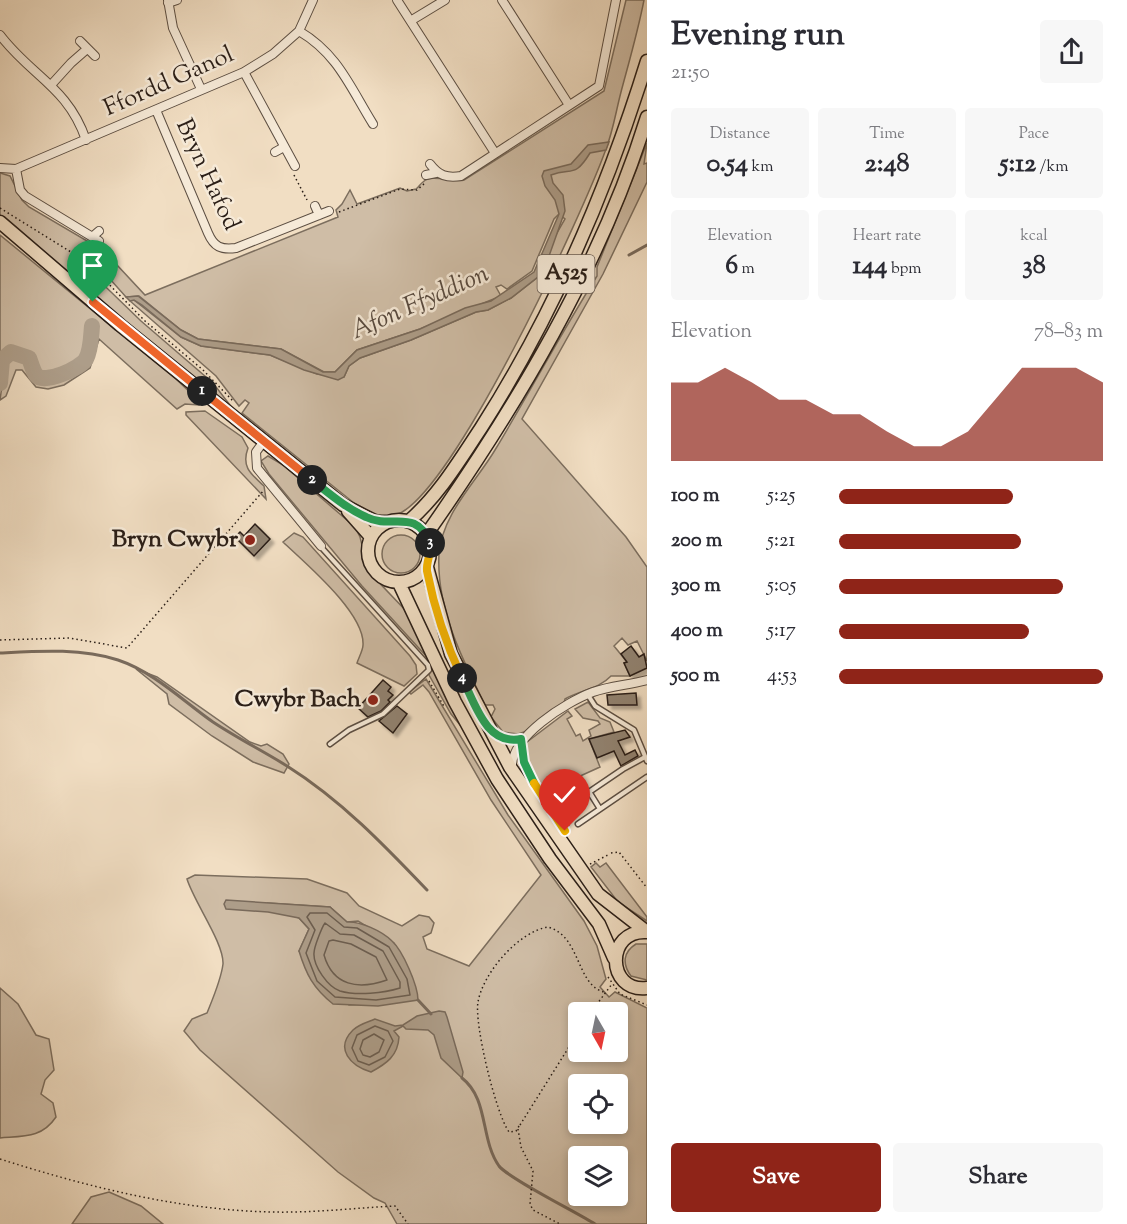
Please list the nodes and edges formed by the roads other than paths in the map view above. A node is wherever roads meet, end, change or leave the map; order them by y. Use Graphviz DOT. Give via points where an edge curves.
graph roads {
  1 [pos="177,0"];
  2 [pos="313,0"];
  3 [pos="397,0"];
  4 [pos="445,0"];
  5 [pos="502,0"];
  6 [pos="616,0"];
  7 [pos="168,2"];
  8 [pos="412,20"];
  9 [pos="299,31"];
  10 [pos="0,35"];
  11 [pos="80,41"];
  12 [pos="87,49"];
  13 [pos="95,56"];
  14 [pos="647,61"];
  15 [pos="244,72"];
  16 [pos="51,85"];
  17 [pos="201,89"];
  18 [pos="362,105"];
  19 [pos="569,105"];
  20 [pos="156,110"];
  21 [pos="647,117"];
  22 [pos="358,120"];
  23 [pos="373,124"];
  24 [pos="86,140"];
  25 [pos="284,147"];
  26 [pos="275,152"];
  27 [pos="495,153"];
  28 [pos="430,164"];
  29 [pos="295,166"];
  30 [pos="0,168"];
  31 [pos="16,169"];
  32 [pos="436,172"];
  33 [pos="426,175"];
  34 [pos="315,206"];
  35 [pos="329,211"];
  36 [pos="319,215"];
  37 [pos="0,222"];
  38 [pos="99,231"];
  39 [pos="264,441"];
  40 [pos="343,505"];
  41 [pos="409,521"];
  42 [pos="388,522"];
  43 [pos="426,534"];
  44 [pos="371,537"];
  45 [pos="321,546"];
  46 [pos="427,567"];
  47 [pos="399,583"];
  48 [pos="647,680"];
  49 [pos="588,695"];
  50 [pos="490,732"];
  51 [pos="521,739"];
  52 [pos="330,744"];
  53 [pos="646,759"];
  54 [pos="513,773"];
  55 [pos="647,777"];
  56 [pos="590,793"];
  57 [pos="567,807"];
  58 [pos="600,810"];
  59 [pos="578,824"];
  60 [pos="647,932"];
  61 [pos="615,958"];
  62 [pos="646,989"];
  1 -- 7 [label="street"];
  2 -- 9 [label="street, Ffordd Ganol"];
  3 -- 8 [label="street"];
  4 -- 8 [label="street"];
  5 -- 19 [label="street"];
  6 -- 19 [label="street" via="599,86"];
  7 -- 17 [label="street" via="173,28"];
  8 -- 27 [label="street"];
  9 -- 15 [label="street, Ffordd Ganol"];
  9 -- 18 [label="street" via="320,43"];
  10 -- 16 [label="street"];
  11 -- 12 [label="street"];
  12 -- 13 [label="street"];
  12 -- 16 [label="street"];
  14 -- 41 [label="main road, A525" via="608,181 566,274 492,411 452,472"];
  15 -- 17 [label="street, Ffordd Ganol"];
  15 -- 25 [label="street"];
  16 -- 24 [label="street" via="72,108"];
  17 -- 20 [label="street, Ffordd Ganol"];
  18 -- 22 [label="street" via="364,116"];
  18 -- 23 [label="street"];
  19 -- 27 [label="street"];
  20 -- 24 [label="street, Ffordd Ganol"];
  20 -- 36 [label="street, Bryn Hafod" via="208,233 218,247 236,248"];
  21 -- 43 [label="main road, A525" via="613,207 517,401"];
  24 -- 31 [label="street, Ffordd Ganol"];
  25 -- 26 [label="street"];
  25 -- 29 [label="street"];
  27 -- 32 [label="street" via="461,176"];
  28 -- 32 [label="street"];
  30 -- 31 [label="street"];
  31 -- 38 [label="street" via="25,196 95,239"];
  32 -- 33 [label="street"];
  34 -- 36 [label="street"];
  35 -- 36 [label="street, Bryn Hafod"];
  37 -- 39 [label="main road"];
  39 -- 40 [label="main road"];
  39 -- 45 [label="street" via="256,452 256,462"];
  40 -- 42 [label="main road" via="376,522"];
  40 -- 44 [label="main road"];
  41 -- 42 [label="main road"];
  41 -- 43 [label="main road"];
  42 -- 44 [label="main road"];
  43 -- 46 [label="main road" via="431,553"];
  44 -- 47 [label="main road" via="368,554 376,573"];
  45 -- 52 [label="lane" via="429,670 383,714"];
  46 -- 47 [label="main road" via="410,581"];
  46 -- 50 [label="main road" via="451,654"];
  47 -- 61 [label="main road" via="455,702 497,779 599,924"];
  48 -- 49 [label="street"];
  49 -- 51 [label="street"];
  49 -- 53 [label="lane" via="595,706 634,730"];
  50 -- 51 [label="street" via="504,740"];
  50 -- 54 [label="main road"];
  51 -- 54 [label="street" via="512,759"];
  53 -- 56 [label="lane" via="623,769"];
  54 -- 60 [label="main road" via="598,894"];
  55 -- 58 [label="lane"];
  56 -- 57 [label="lane"];
  56 -- 58 [label="lane"];
  58 -- 59 [label="lane"];
  60 -- 61 [label="main road" via="634,933 622,940"];
  61 -- 62 [label="main road" via="620,977 633,987"];
}
